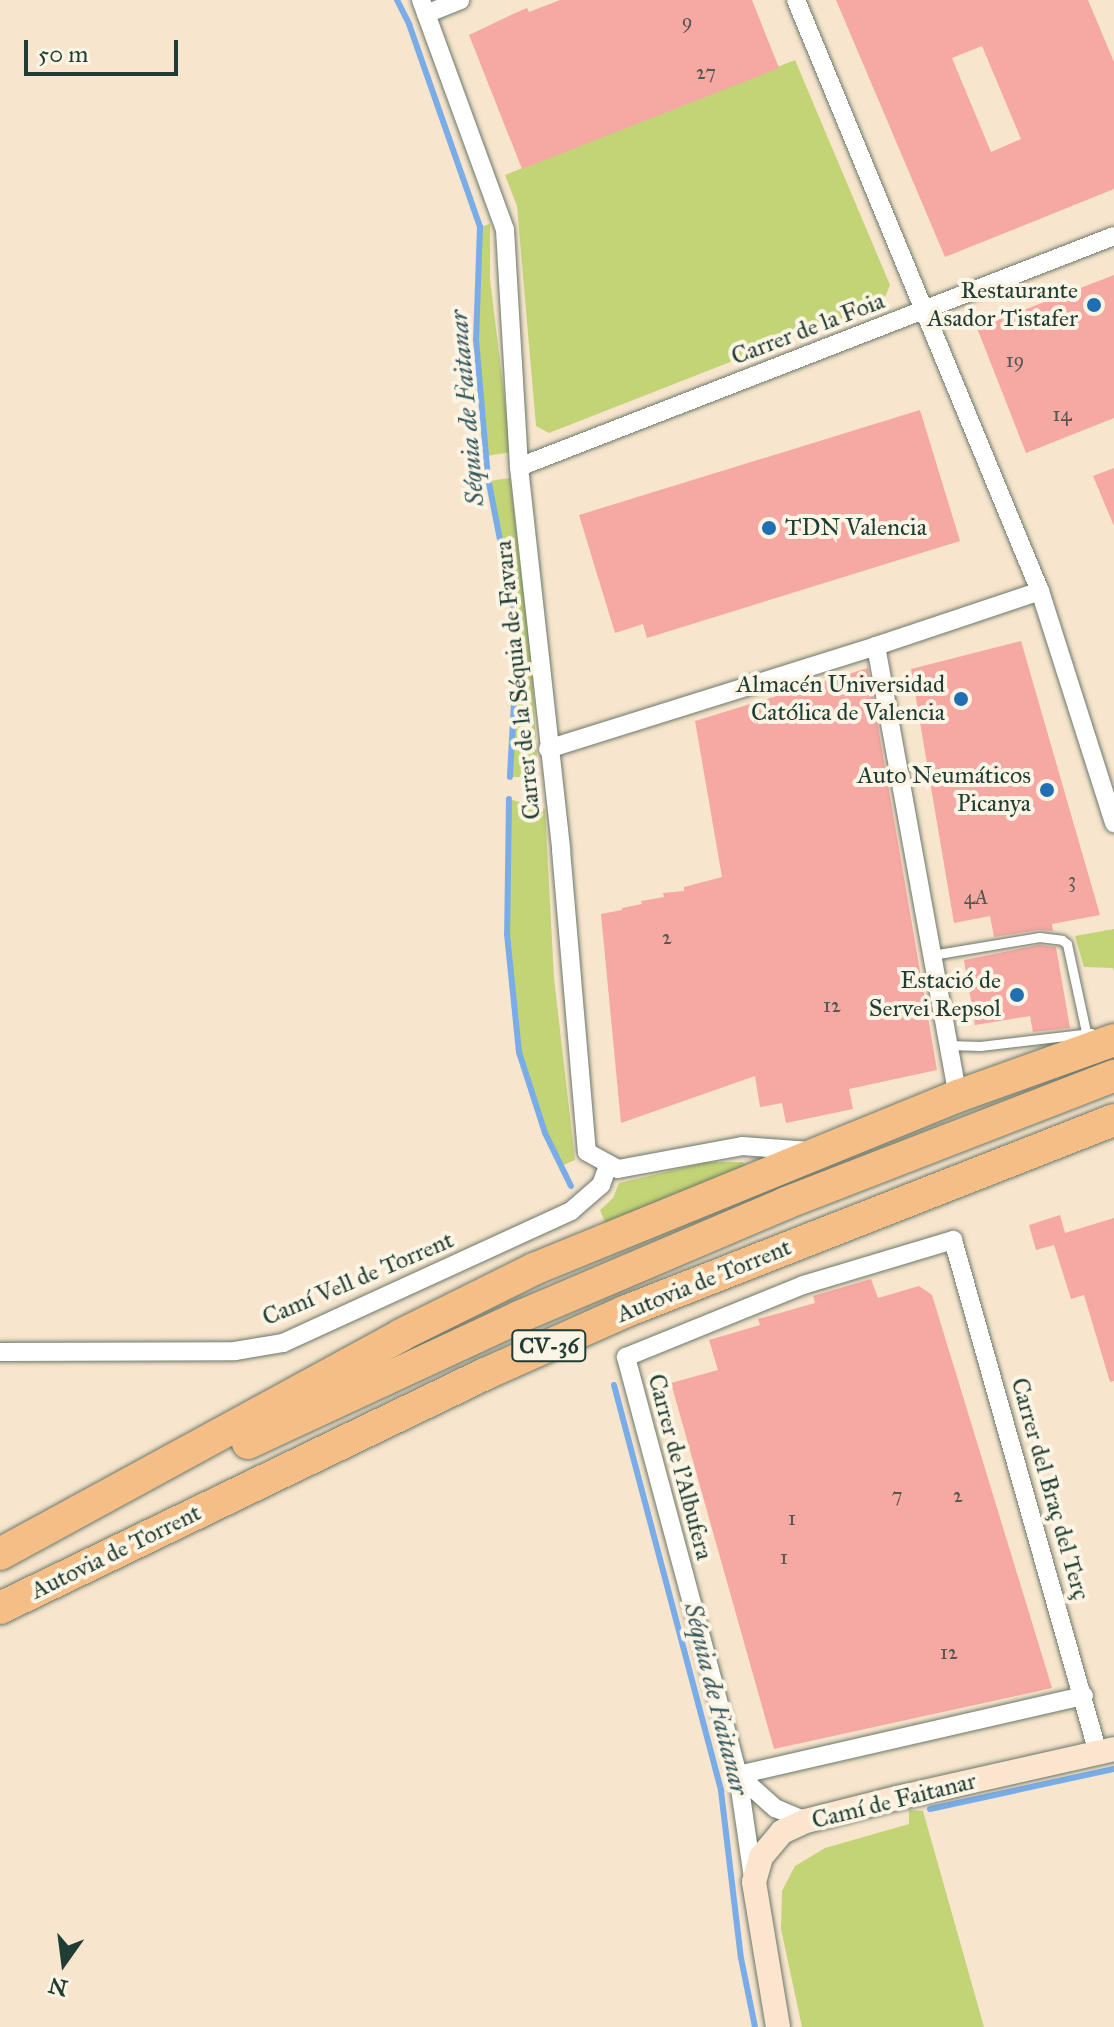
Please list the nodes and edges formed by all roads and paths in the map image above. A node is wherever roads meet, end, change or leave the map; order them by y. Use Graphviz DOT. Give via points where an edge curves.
graph roads {
  1 [pos="460,0"];
  2 [pos="796,0"];
  3 [pos="424,7"];
  4 [pos="1114,236"];
  5 [pos="923,310"];
  6 [pos="519,467"];
  7 [pos="1040,591"];
  8 [pos="876,646"];
  9 [pos="548,749"];
  10 [pos="1114,823"];
  11 [pos="932,955"];
  12 [pos="1105,1036"];
  13 [pos="949,1045"];
  14 [pos="1114,1076"];
  15 [pos="958,1096"];
  16 [pos="1114,1120"];
  17 [pos="1114,1139"];
  18 [pos="826,1152"];
  19 [pos="608,1166"];
  20 [pos="831,1230"];
  21 [pos="953,1240"];
  22 [pos="0,1352"];
  23 [pos="0,1556"];
  24 [pos="0,1608"];
  25 [pos="1084,1696"];
  26 [pos="1106,1751"];
  27 [pos="738,1775"];
  28 [pos="806,1821"];
  29 [pos="754,1882"];
  30 [pos="778,2027"];
  1 -- 3 [label="street"];
  2 -- 5 [label="street"];
  3 -- 6 [label="street, Carrer de la Séquia de Favara" via="505,230"];
  4 -- 5 [label="street, Carrer de la Foia"];
  5 -- 6 [label="street, Carrer de la Foia"];
  5 -- 7 [label="street"];
  6 -- 9 [label="street, Carrer de la Séquia de Favara"];
  7 -- 8 [label="street"];
  7 -- 10 [label="street"];
  8 -- 9 [label="street"];
  8 -- 11 [label="street"];
  9 -- 19 [label="street, Carrer de la Séquia de Favara" via="587,1152"];
  11 -- 12 [label="lane" via="1039,937 1062,940"];
  11 -- 13 [label="street"];
  12 -- 13 [label="lane"];
  12 -- 15 [label="highway"];
  13 -- 15 [label="street"];
  14 -- 23 [label="highway, Autovia de Torrent / CV-36" via="786,1203 519,1317"];
  15 -- 18 [label="highway"];
  16 -- 20 [label="highway, Autovia de Torrent / CV-36"];
  17 -- 20 [label="highway"];
  18 -- 19 [label="street" via="742,1146 618,1169"];
  18 -- 23 [label="highway" via="534,1269 401,1335"];
  19 -- 22 [label="street, Camí Vell de Torrent" via="601,1185 571,1211 283,1343 235,1351"];
  20 -- 24 [label="highway, Autovia de Torrent / CV-36" via="485,1374"];
  21 -- 25 [label="street, Carrer del Braç del Terç"];
  21 -- 27 [label="street, Carrer de l'Albufera" via="803,1285 626,1357"];
  25 -- 26 [label="street, Carrer del Braç del Terç"];
  25 -- 27 [label="street"];
  26 -- 28 [label="street, Camí de Faitanar"];
  27 -- 28 [label="street" via="775,1808"];
  27 -- 29 [label="street, Carrer de l'Albufera"];
  28 -- 29 [label="street, Camí de Faitanar" via="769,1845"];
  29 -- 30 [label="street"];
}
